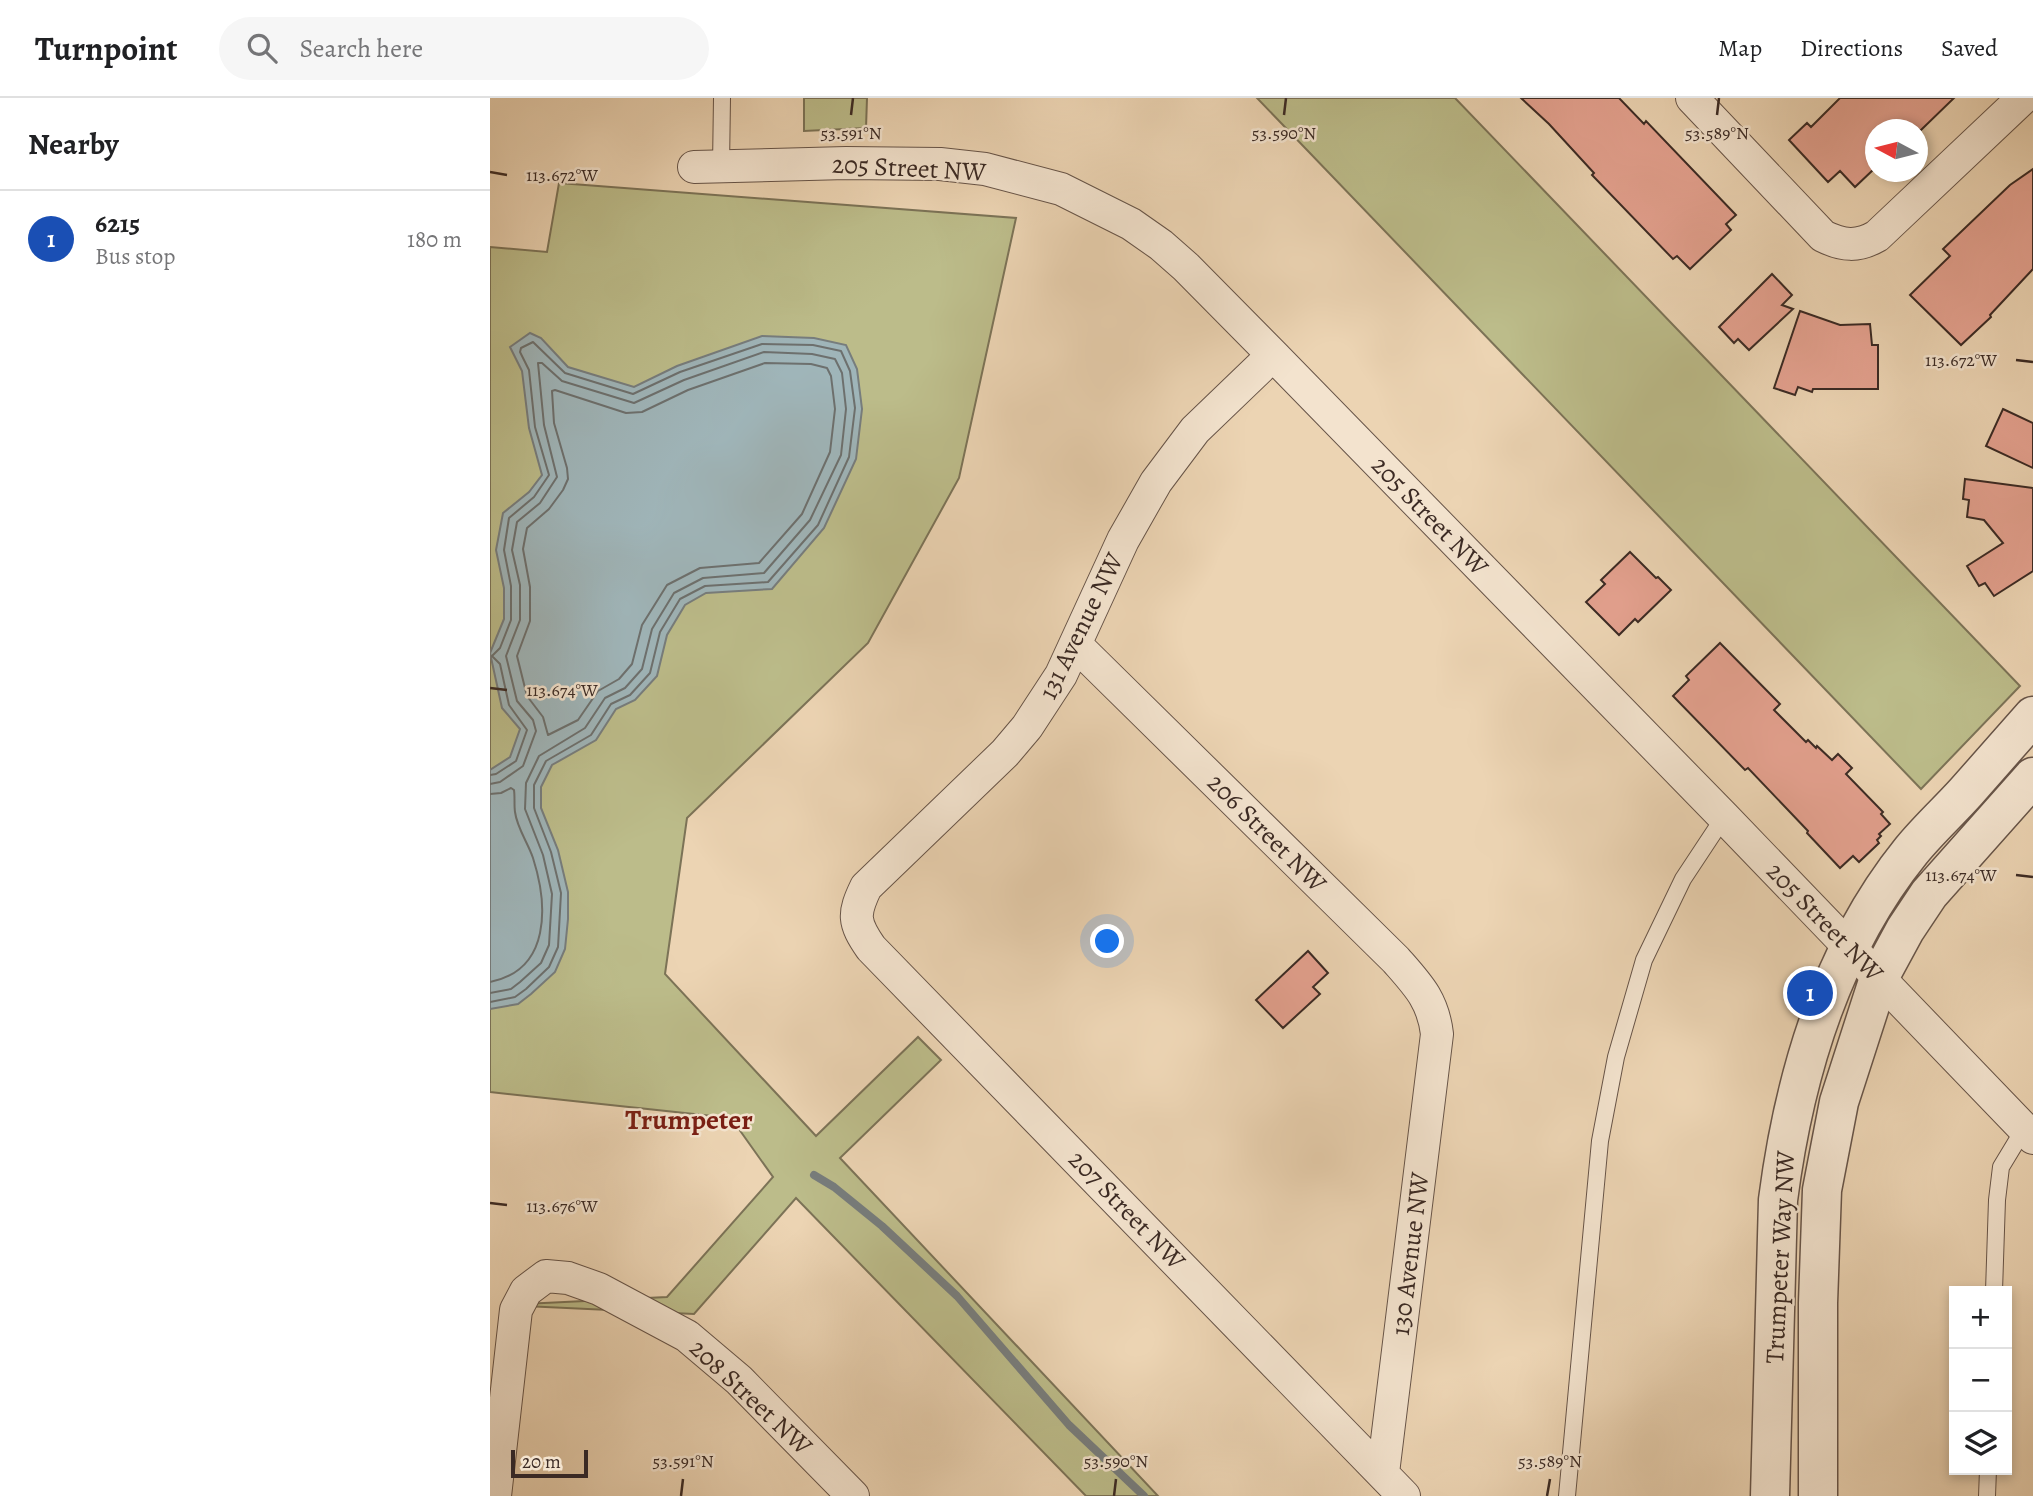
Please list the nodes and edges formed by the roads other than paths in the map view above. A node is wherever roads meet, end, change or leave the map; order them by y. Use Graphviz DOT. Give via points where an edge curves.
graph roads {
  1 [pos="722,98"];
  2 [pos="1692,98"];
  3 [pos="2023,98"];
  4 [pos="707,166"];
  5 [pos="1273,355"];
  6 [pos="1076,645"];
  7 [pos="2033,716"];
  8 [pos="2033,777"];
  9 [pos="1724,817"];
  10 [pos="856,921"];
  11 [pos="1849,946"];
  12 [pos="1879,978"];
  13 [pos="1437,1034"];
  14 [pos="2029,1133"];
  15 [pos="1994,1286"];
  16 [pos="1988,1475"];
  17 [pos="1394,1485"];
  18 [pos="495,1496"];
  19 [pos="853,1496"];
  20 [pos="1567,1496"];
  21 [pos="1770,1496"];
  22 [pos="1818,1496"];
  23 [pos="1987,1496"];
  1 -- 4 [label="lane"];
  2 -- 3 [label="street" via="1823,236 1857,245 1877,236"];
  4 -- 5 [label="street, 205 Street NW" via="940,164 985,169 1061,189 1131,224 1161,245"];
  5 -- 6 [label="street, 131 Avenue NW" via="1195,430 1156,482 1123,540"];
  5 -- 9 [label="street, 205 Street NW"];
  6 -- 10 [label="street, 131 Avenue NW" via="1046,701 1005,753 866,887"];
  6 -- 13 [label="street, 206 Street NW" via="1412,977 1428,998"];
  7 -- 11 [label="street, Trumpeter Way NW" via="1911,851"];
  8 -- 12 [label="street, Trumpeter Way NW" via="1929,894"];
  9 -- 11 [label="street, 205 Street NW"];
  9 -- 20 [label="lane" via="1683,879 1644,960 1616,1057 1600,1141"];
  10 -- 17 [label="street, 207 Street NW" via="871,947"];
  11 -- 12 [label="street, 205 Street NW"];
  11 -- 21 [label="street, Trumpeter Way NW" via="1814,1032 1784,1154 1776,1249"];
  12 -- 14 [label="street, 205 Street NW"];
  12 -- 22 [label="street, Trumpeter Way NW" via="1839,1102 1822,1190"];
  13 -- 17 [label="street, 130 Avenue NW"];
  14 -- 15 [label="lane" via="2001,1167"];
  16 -- 23 [label="lane"];
  18 -- 19 [label="street, 208 Street NW" via="516,1310 526,1291 546,1276 599,1289 687,1336 739,1380"];
}
